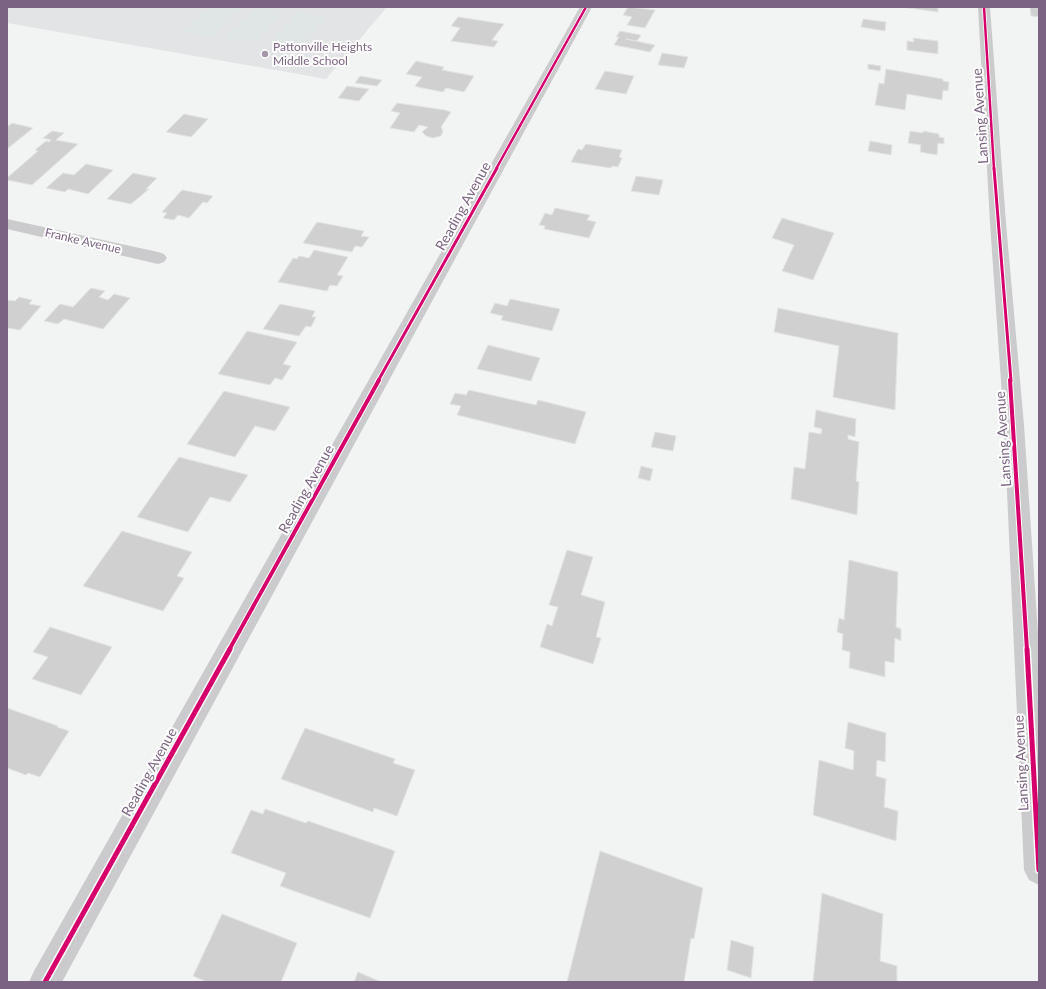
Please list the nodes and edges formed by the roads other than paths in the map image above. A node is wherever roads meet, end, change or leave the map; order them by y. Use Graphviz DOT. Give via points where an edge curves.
graph roads {
  1 [pos="586,7"];
  2 [pos="984,7"];
  3 [pos="7,224"];
  4 [pos="158,258"];
  5 [pos="1039,870"];
  6 [pos="46,982"];
  1 -- 6 [label="street, Reading Avenue"];
  2 -- 5 [label="street, Lansing Avenue" via="1014,425"];
  3 -- 4 [label="street, Franke Avenue"];
}
